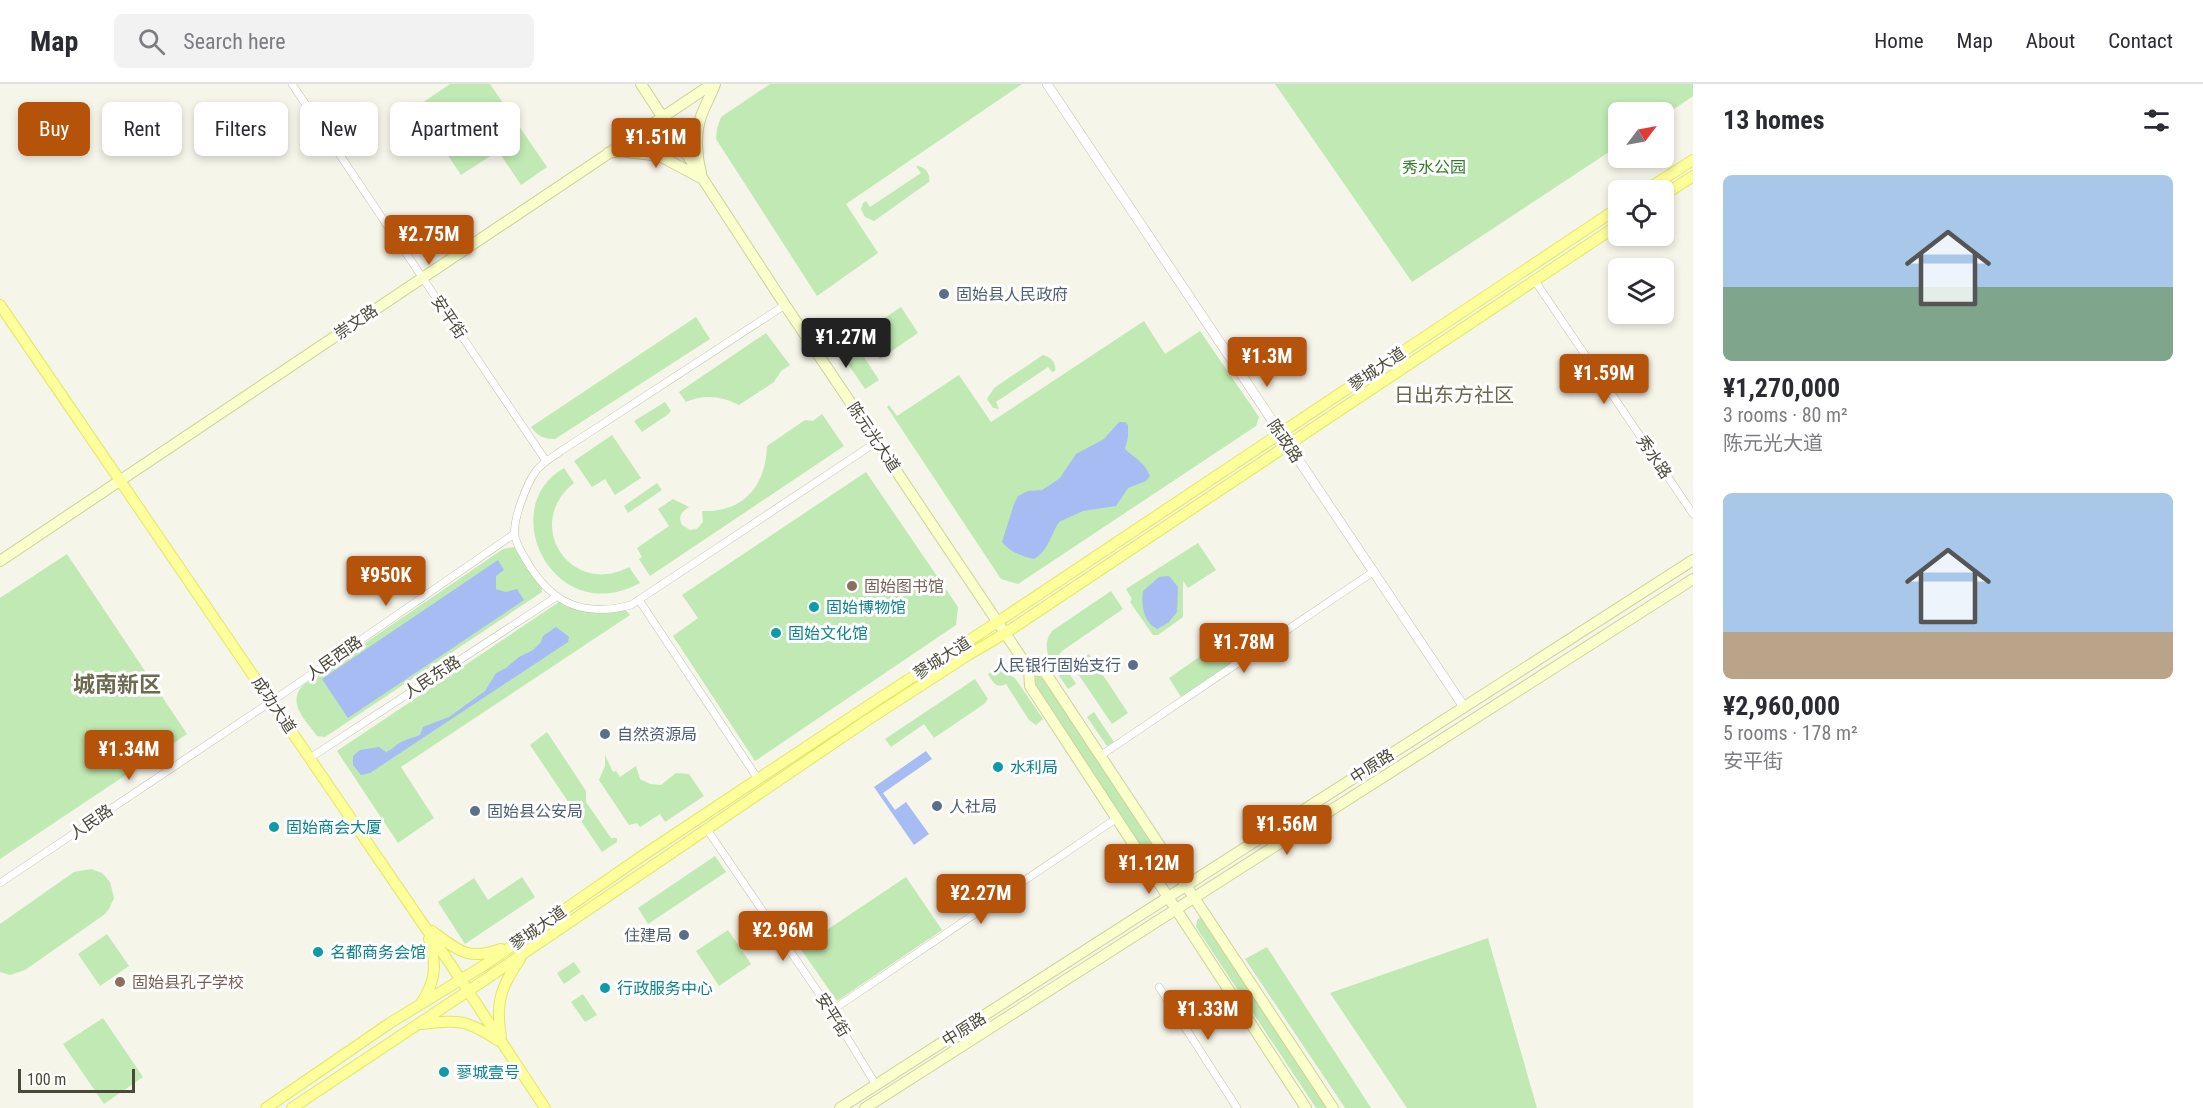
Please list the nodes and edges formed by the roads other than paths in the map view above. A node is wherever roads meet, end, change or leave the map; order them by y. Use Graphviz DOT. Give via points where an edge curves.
graph roads {
  1 [pos="292,84"];
  2 [pos="641,84"];
  3 [pos="714,84"];
  4 [pos="1047,84"];
  5 [pos="662,117"];
  6 [pos="608,153"];
  7 [pos="1693,160"];
  8 [pos="1693,176"];
  9 [pos="703,180"];
  10 [pos="1662,180"];
  11 [pos="1674,188"];
  12 [pos="1608,215"];
  13 [pos="1608,232"];
  14 [pos="422,277"];
  15 [pos="1535,281"];
  16 [pos="0,305"];
  17 [pos="785,305"];
  18 [pos="1281,434"];
  19 [pos="878,441"];
  20 [pos="1288,445"];
  21 [pos="546,461"];
  22 [pos="119,482"];
  23 [pos="1693,514"];
  24 [pos="514,534"];
  25 [pos="1693,560"];
  26 [pos="0,561"];
  27 [pos="1373,572"];
  28 [pos="1693,579"];
  29 [pos="556,597"];
  30 [pos="639,600"];
  31 [pos="996,623"];
  32 [pos="1004,634"];
  33 [pos="1029,669"];
  34 [pos="271,701"];
  35 [pos="1464,707"];
  36 [pos="1100,756"];
  37 [pos="310,758"];
  38 [pos="758,779"];
  39 [pos="1117,818"];
  40 [pos="706,828"];
  41 [pos="0,883"];
  42 [pos="1185,885"];
  43 [pos="1193,897"];
  44 [pos="1168,898"];
  45 [pos="1175,909"];
  46 [pos="425,927"];
  47 [pos="516,944"];
  48 [pos="523,954"];
  49 [pos="462,980"];
  50 [pos="1159,987"];
  51 [pos="469,991"];
  52 [pos="416,1008"];
  53 [pos="831,1011"];
  54 [pos="418,1024"];
  55 [pos="502,1042"];
  56 [pos="876,1085"];
  57 [pos="266,1108"];
  58 [pos="292,1108"];
  59 [pos="545,1108"];
  60 [pos="840,1108"];
  61 [pos="865,1108"];
  62 [pos="1237,1108"];
  63 [pos="1306,1108"];
  64 [pos="1334,1108"];
  1 -- 14 [label="street, 安平街"];
  2 -- 5 [label="main road, 陈元光大道"];
  3 -- 5 [label="main road, 崇文路"];
  3 -- 9 [label="main road" via="698,133"];
  4 -- 18 [label="street, 陈政路"];
  5 -- 6 [label="main road, 崇文路"];
  5 -- 9 [label="main road, 陈元光大道"];
  6 -- 9 [label="main road" via="660,156"];
  6 -- 14 [label="main road, 崇文路"];
  7 -- 10 [label="main road"];
  8 -- 11 [label="main road"];
  9 -- 17 [label="main road, 陈元光大道"];
  12 -- 18 [label="main road, 蓼城大道"];
  13 -- 15 [label="main road, 蓼城大道"];
  14 -- 21 [label="street, 安平街"];
  14 -- 22 [label="main road, 崇文路"];
  15 -- 20 [label="main road, 蓼城大道"];
  15 -- 23 [label="street, 秀水路"];
  16 -- 22 [label="main road, 成功大道"];
  17 -- 19 [label="main road, 陈元光大道"];
  17 -- 21 [label="street"];
  18 -- 20 [label="street, 陈政路"];
  18 -- 31 [label="main road, 蓼城大道"];
  19 -- 30 [label="street"];
  19 -- 31 [label="main road, 陈元光大道"];
  20 -- 27 [label="street, 陈政路"];
  20 -- 32 [label="main road, 蓼城大道"];
  21 -- 24 [label="street" via="529,482"];
  22 -- 26 [label="main road, 崇文路"];
  22 -- 34 [label="main road, 成功大道"];
  24 -- 29 [label="street" via="535,574"];
  24 -- 34 [label="street, 人民西路"];
  25 -- 35 [label="main road, 中原路"];
  27 -- 35 [label="street, 陈政路"];
  27 -- 36 [label="street"];
  28 -- 43 [label="main road, 中原路"];
  29 -- 30 [label="street" via="592,608 623,607"];
  29 -- 37 [label="street, 人民东路"];
  30 -- 38 [label="street"];
  31 -- 32 [label="main road, 陈元光大道"];
  31 -- 38 [label="main road, 蓼城大道"];
  32 -- 33 [label="main road, 陈元光大道"];
  32 -- 40 [label="main road, 蓼城大道"];
  33 -- 36 [label="main road, 陈元光大道" via="1045,672"];
  33 -- 39 [label="main road, 陈元光大道" via="1030,686"];
  34 -- 37 [label="main road, 成功大道"];
  34 -- 41 [label="street, 人民路"];
  35 -- 42 [label="main road, 中原路"];
  36 -- 42 [label="main road, 陈元光大道"];
  37 -- 46 [label="main road, 成功大道"];
  38 -- 47 [label="main road, 蓼城大道"];
  39 -- 44 [label="main road, 陈元光大道"];
  39 -- 53 [label="street"];
  40 -- 48 [label="main road, 蓼城大道"];
  40 -- 53 [label="street, 安平街"];
  42 -- 43 [label="main road, 陈元光大道"];
  42 -- 44 [label="main road, 中原路"];
  43 -- 45 [label="main road, 中原路"];
  43 -- 64 [label="main road, 陈元光大道"];
  44 -- 45 [label="main road, 陈元光大道"];
  44 -- 56 [label="main road, 中原路"];
  45 -- 61 [label="main road, 中原路"];
  45 -- 63 [label="main road, 陈元光大道"];
  46 -- 47 [label="main road" via="471,954 485,954"];
  46 -- 49 [label="main road, 成功大道"];
  46 -- 52 [label="main road" via="435,970 432,984"];
  47 -- 49 [label="main road, 蓼城大道"];
  48 -- 51 [label="main road, 蓼城大道"];
  48 -- 55 [label="main road" via="499,996"];
  49 -- 51 [label="main road, 成功大道"];
  49 -- 52 [label="main road, 蓼城大道"];
  50 -- 62 [label="street"];
  51 -- 54 [label="main road, 蓼城大道"];
  51 -- 55 [label="main road, 成功大道"];
  52 -- 57 [label="main road, 蓼城大道"];
  53 -- 56 [label="street, 安平街"];
  54 -- 55 [label="main road" via="463,1022"];
  54 -- 58 [label="main road, 蓼城大道"];
  55 -- 59 [label="main road, 成功大道"];
  56 -- 60 [label="main road, 中原路"];
}
